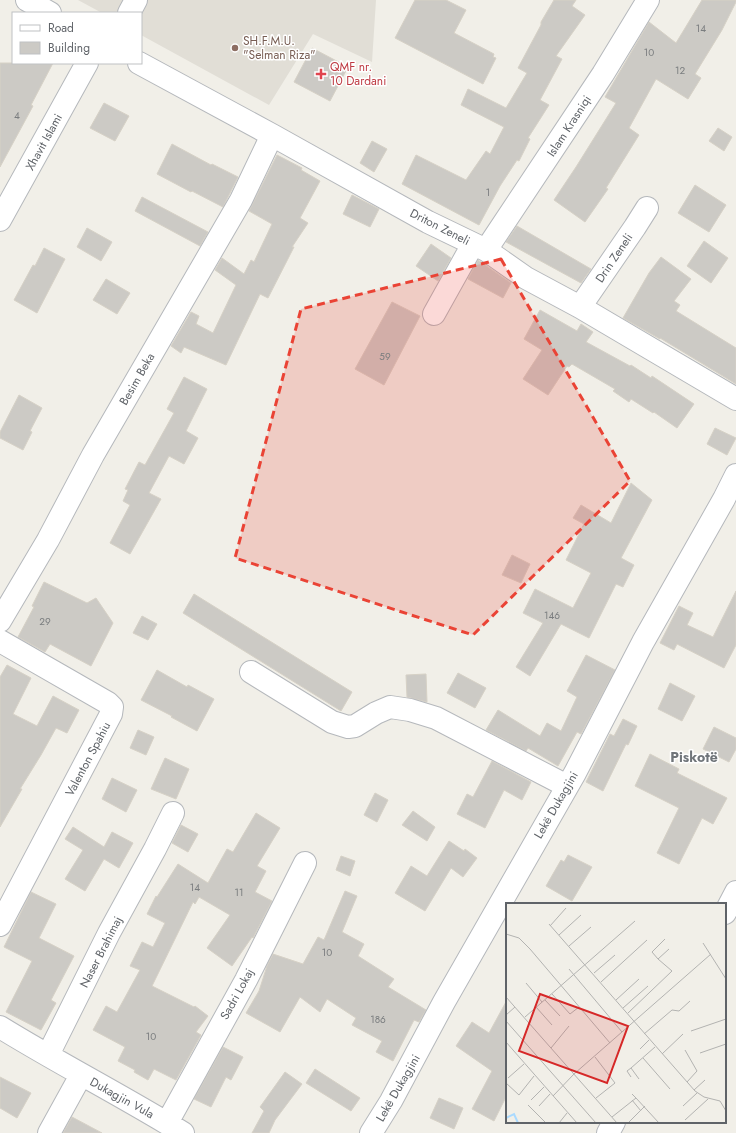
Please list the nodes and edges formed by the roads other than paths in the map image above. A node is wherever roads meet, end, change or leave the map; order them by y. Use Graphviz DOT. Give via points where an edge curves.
graph roads {
  1 [pos="27,0"];
  2 [pos="136,0"];
  3 [pos="648,0"];
  4 [pos="48,12"];
  5 [pos="130,12"];
  6 [pos="86,64"];
  7 [pos="141,64"];
  8 [pos="272,135"];
  9 [pos="647,208"];
  10 [pos="0,220"];
  11 [pos="480,247"];
  12 [pos="580,307"];
  13 [pos="434,314"];
  14 [pos="736,399"];
  15 [pos="736,475"];
  16 [pos="0,621"];
  17 [pos="0,641"];
  18 [pos="251,672"];
  19 [pos="567,786"];
  20 [pos="172,813"];
  21 [pos="305,863"];
  22 [pos="736,892"];
  23 [pos="726,911"];
  24 [pos="0,925"];
  25 [pos="0,1027"];
  26 [pos="48,1055"];
  27 [pos="81,1075"];
  28 [pos="613,1123"];
  29 [pos="175,1128"];
  30 [pos="49,1133"];
  31 [pos="372,1133"];
  32 [pos="608,1133"];
  1 -- 4 [label="street"];
  2 -- 5 [label="street"];
  3 -- 11 [label="street, Islam Krasniqi" via="599,80"];
  6 -- 10 [label="street, Xhavit Islami"];
  7 -- 8 [label="street, Driton Zeneli"];
  8 -- 11 [label="street, Driton Zeneli" via="428,222"];
  8 -- 16 [label="street, Besim Beka" via="241,200"];
  9 -- 12 [label="street, Drin Zeneli"];
  11 -- 12 [label="street, Driton Zeneli" via="526,278"];
  11 -- 13 [label="street"];
  12 -- 14 [label="street, Driton Zeneli"];
  15 -- 19 [label="street, Lekë Dukagjini"];
  17 -- 24 [label="street, Valenton Spahiu" via="112,707 111,714"];
  18 -- 19 [label="street" via="332,722 348,727 355,726 376,712 390,707 410,710 436,718"];
  19 -- 31 [label="street, Lekë Dukagjini"];
  20 -- 26 [label="street, Naser Brahimaj"];
  21 -- 29 [label="street, Sadri Lokaj"];
  22 -- 23 [label="street"];
  25 -- 26 [label="street, Dukagjin Vula"];
  26 -- 27 [label="street, Dukagjin Vula"];
  27 -- 29 [label="street, Dukagjin Vula"];
  27 -- 30 [label="street, Dukagjin Vula"];
  28 -- 32 [label="street"];
}
